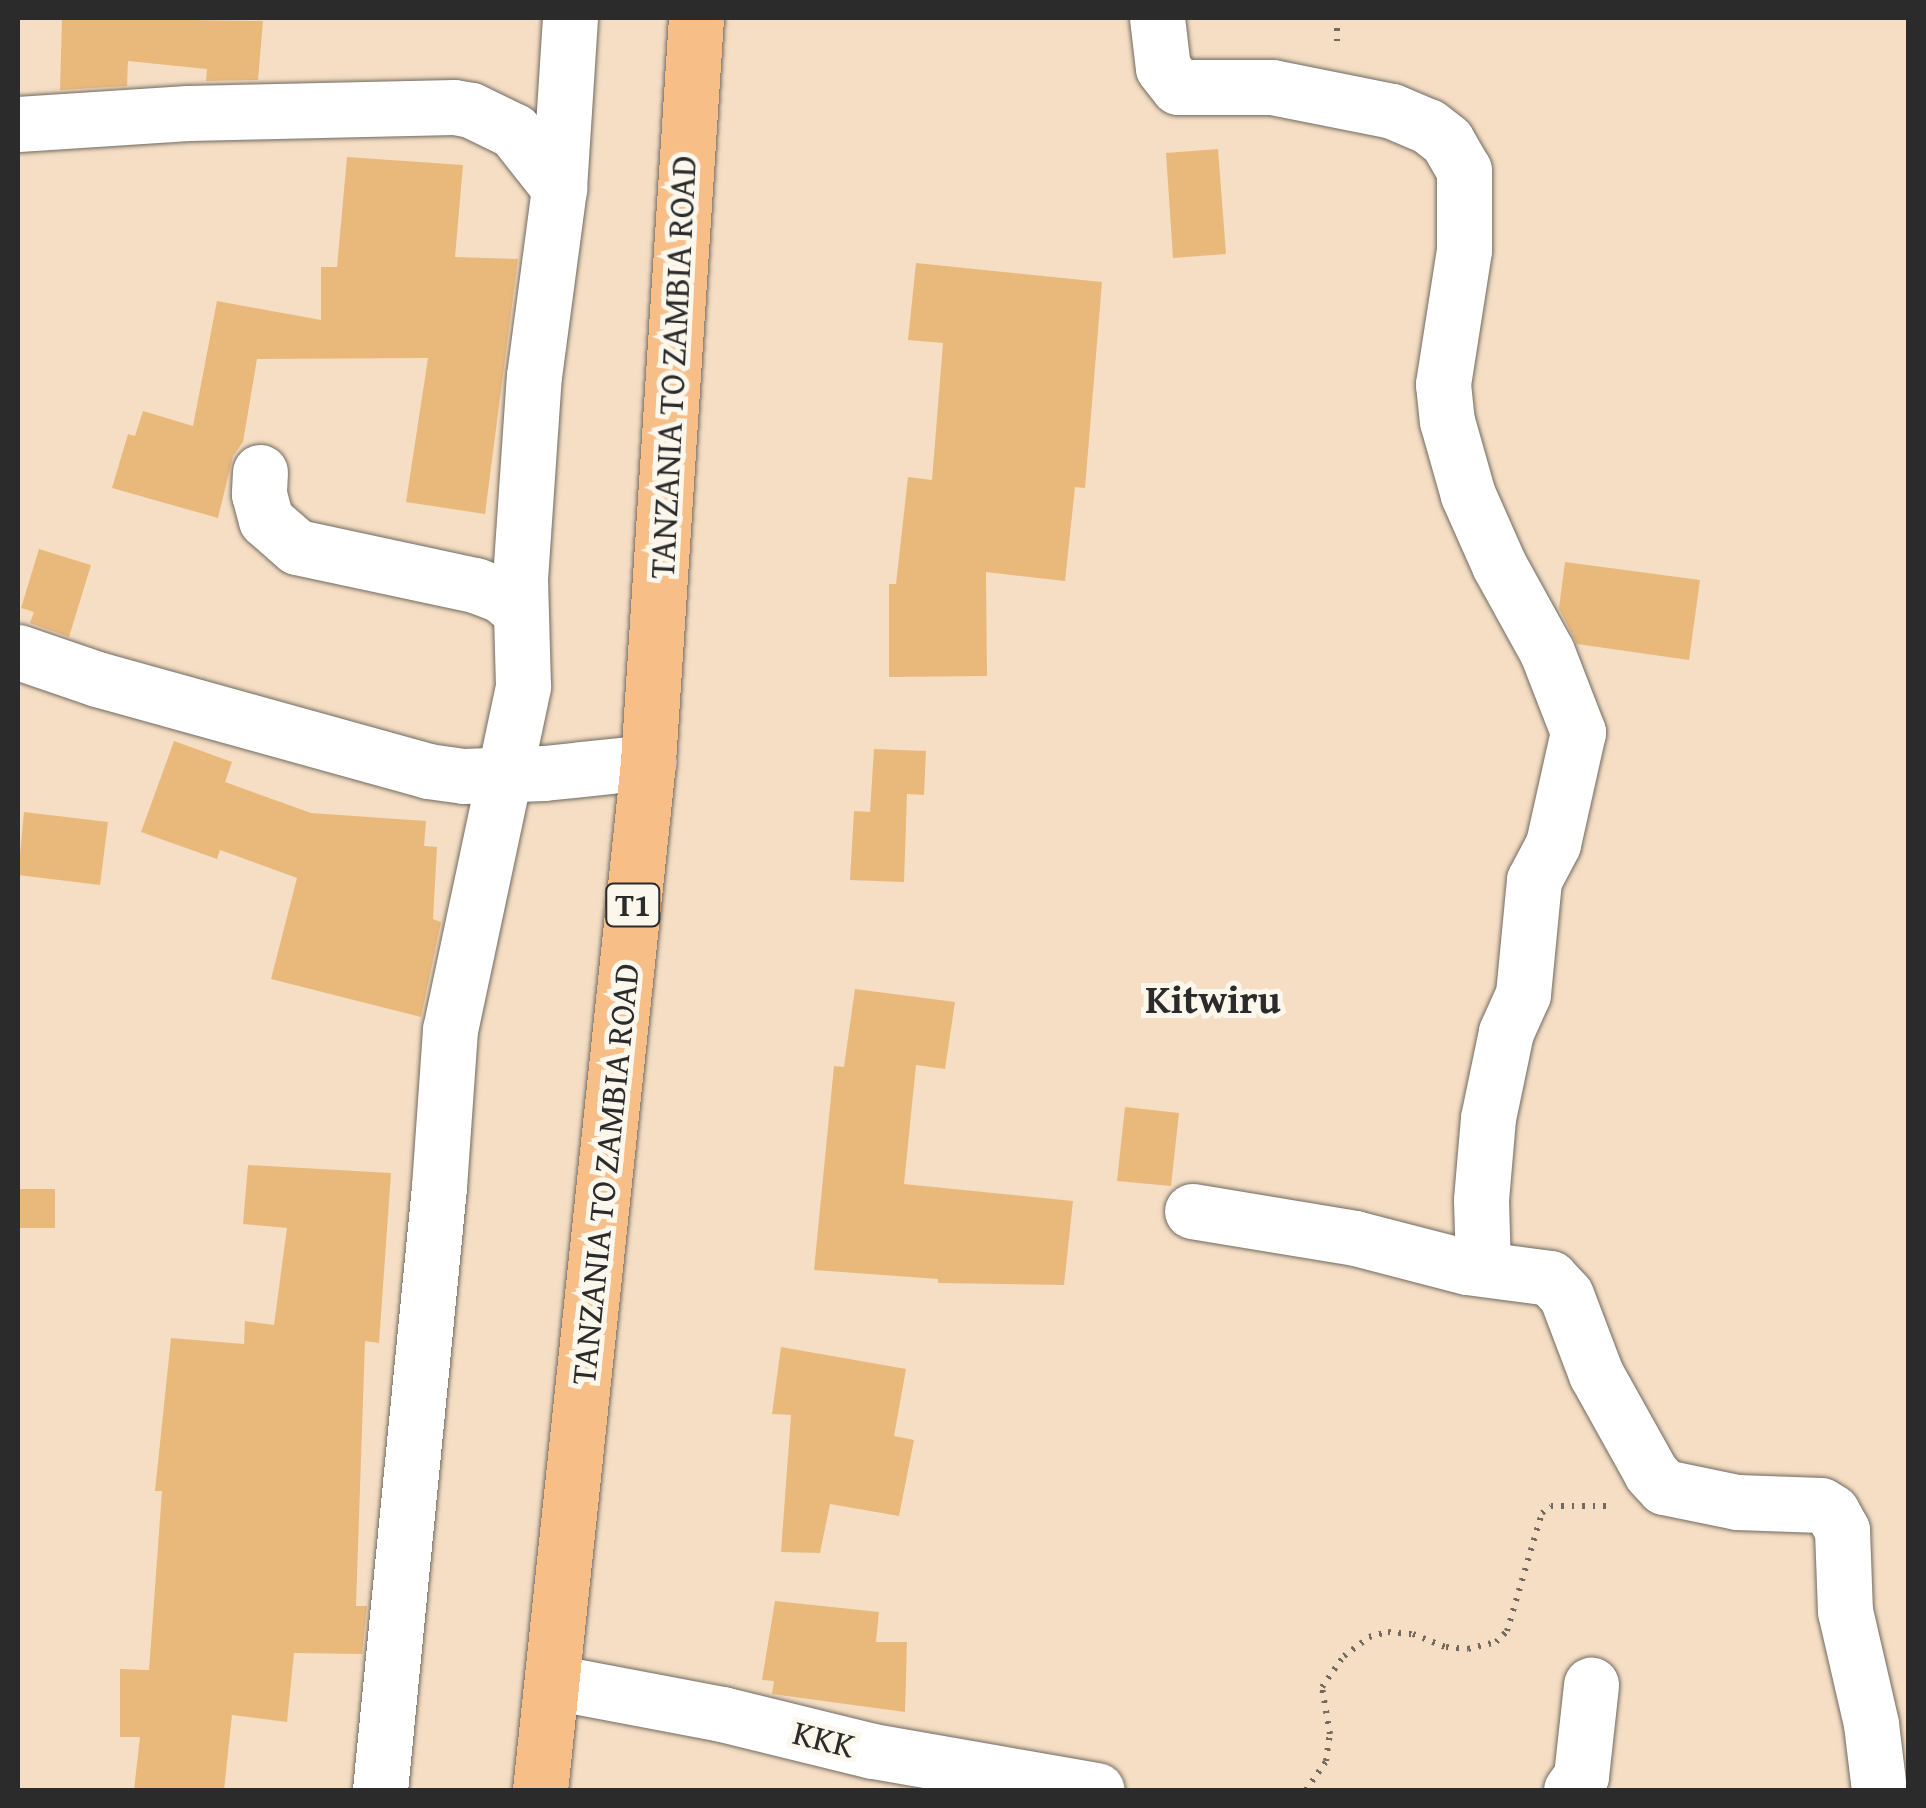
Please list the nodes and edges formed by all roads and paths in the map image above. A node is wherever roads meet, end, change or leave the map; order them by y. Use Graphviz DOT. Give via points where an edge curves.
graph roads {
  1 [pos="570,18"];
  2 [pos="696,18"];
  3 [pos="1157,18"];
  4 [pos="18,124"];
  5 [pos="559,188"];
  6 [pos="260,472"];
  7 [pos="520,610"];
  8 [pos="18,652"];
  9 [pos="648,762"];
  10 [pos="504,772"];
  11 [pos="1192,1211"];
  12 [pos="1483,1268"];
  13 [pos="1652,1473"];
  14 [pos="554,1682"];
  15 [pos="1590,1684"];
  16 [pos="380,1790"];
  17 [pos="540,1790"];
  18 [pos="1096,1790"];
  19 [pos="1306,1790"];
  20 [pos="1571,1790"];
  21 [pos="1879,1790"];
  1 -- 5 [label="street"];
  2 -- 9 [label="highway, TANZANIA TO ZAMBIA ROAD / T1"];
  3 -- 12 [label="street" via="1165,74 1178,87 1272,86 1392,112 1428,126 1464,170 1467,217 1443,384 1447,421 1468,495 1547,652 1578,732 1554,844 1534,880 1523,994 1506,1032 1488,1118 1480,1200"];
  4 -- 5 [label="street" via="454,107 514,132"];
  5 -- 7 [label="street" via="534,376"];
  6 -- 7 [label="street" via="266,520 297,547 474,585"];
  7 -- 10 [label="street" via="524,686"];
  8 -- 10 [label="street" via="428,771"];
  9 -- 10 [label="street"];
  9 -- 14 [label="highway, TANZANIA TO ZAMBIA ROAD / T1"];
  10 -- 16 [label="street" via="450,1030"];
  11 -- 12 [label="street"];
  12 -- 13 [label="street" via="1538,1273 1560,1285 1596,1374"];
  13 -- 19 [label="path" via="1646,1496 1630,1507 1551,1506 1542,1512 1510,1623 1496,1642 1446,1647 1388,1632 1344,1656 1322,1687 1330,1734 1326,1761"];
  13 -- 21 [label="street" via="1677,1492 1821,1505 1838,1519 1844,1611 1872,1724"];
  14 -- 17 [label="highway, TANZANIA TO ZAMBIA ROAD / T1"];
  14 -- 18 [label="street, KKK" via="873,1752"];
  15 -- 20 [label="street" via="1581,1776"];
}
